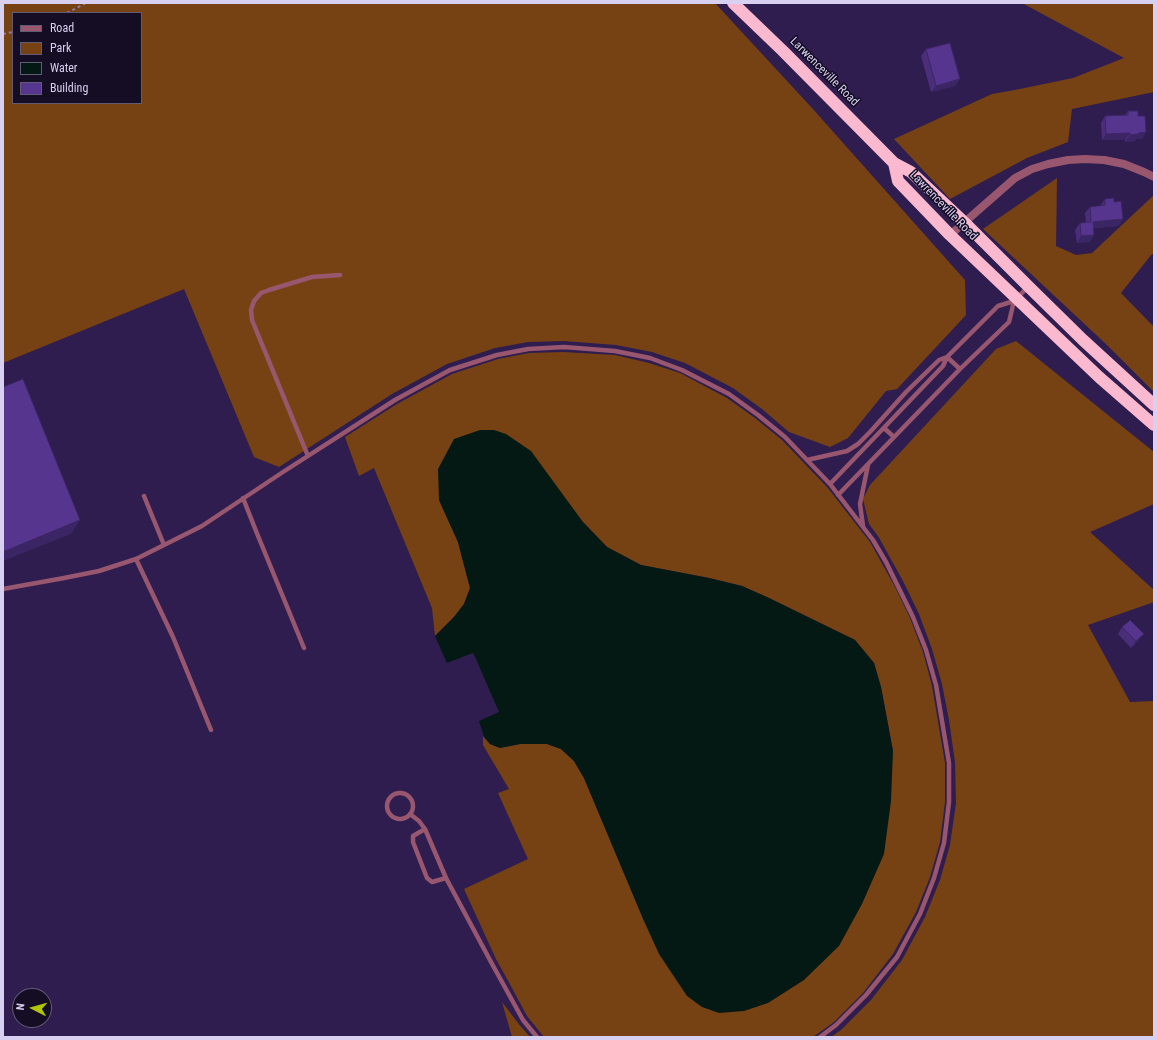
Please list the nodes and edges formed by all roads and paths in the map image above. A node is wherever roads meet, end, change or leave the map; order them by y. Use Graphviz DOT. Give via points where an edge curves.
graph roads {
  1 [pos="86,3"];
  2 [pos="733,3"];
  3 [pos="69,12"];
  4 [pos="894,163"];
  5 [pos="1154,177"];
  6 [pos="964,222"];
  7 [pos="950,234"];
  8 [pos="340,276"];
  9 [pos="1028,286"];
  10 [pos="1015,300"];
  11 [pos="948,357"];
  12 [pos="960,368"];
  13 [pos="1154,405"];
  14 [pos="1154,424"];
  15 [pos="884,428"];
  16 [pos="894,437"];
  17 [pos="308,456"];
  18 [pos="807,460"];
  19 [pos="868,465"];
  20 [pos="830,484"];
  21 [pos="838,495"];
  22 [pos="144,496"];
  23 [pos="244,498"];
  24 [pos="864,528"];
  25 [pos="164,545"];
  26 [pos="136,559"];
  27 [pos="3,589"];
  28 [pos="304,648"];
  29 [pos="211,730"];
  30 [pos="410,814"];
  31 [pos="425,829"];
  32 [pos="446,878"];
  33 [pos="537,1037"];
  34 [pos="820,1037"];
  1 -- 3 [label="path"];
  2 -- 4 [label="highway, Larwenceville Road"];
  4 -- 6 [label="highway, Lawrenceville Road" via="911,172"];
  4 -- 7 [label="highway, Lawrenceville Road" via="898,181"];
  5 -- 6 [label="street" via="1124,164 1104,160 1068,160 1048,164 1014,178"];
  6 -- 7 [label="street"];
  6 -- 9 [label="highway, Lawrenceville Road"];
  7 -- 10 [label="highway, Lawrenceville Road"];
  8 -- 17 [label="lane" via="312,277 261,293 251,310 252,320"];
  9 -- 10 [label="lane"];
  9 -- 13 [label="highway, Lawrenceville Road"];
  10 -- 11 [label="lane" via="998,306"];
  10 -- 12 [label="lane" via="1009,322"];
  10 -- 14 [label="highway, Lawrenceville Road" via="1098,377"];
  11 -- 12 [label="lane"];
  11 -- 15 [label="lane" via="943,366"];
  11 -- 18 [label="lane" via="939,360 919,378 858,444 847,451"];
  12 -- 16 [label="lane"];
  15 -- 16 [label="lane"];
  15 -- 20 [label="lane"];
  16 -- 19 [label="lane"];
  17 -- 18 [label="lane" via="395,400 450,370 497,355 528,349 564,347 615,351 650,358 682,370 735,398 785,437"];
  17 -- 23 [label="lane"];
  18 -- 20 [label="lane"];
  19 -- 21 [label="lane"];
  19 -- 24 [label="lane" via="860,504"];
  20 -- 21 [label="lane"];
  21 -- 24 [label="lane"];
  22 -- 25 [label="lane"];
  23 -- 25 [label="lane" via="202,526"];
  23 -- 28 [label="lane"];
  24 -- 34 [label="lane" via="898,584 914,616 926,650 943,721 949,763 949,802 944,843 934,878 920,914 897,956 866,996"];
  25 -- 26 [label="lane"];
  26 -- 27 [label="lane" via="64,578"];
  26 -- 29 [label="lane" via="173,637"];
  30 -- 30 [label="lane" via="413,806 409,796 401,792 390,796 386,806 391,816 402,819"];
  30 -- 31 [label="lane"];
  31 -- 32 [label="lane"];
  31 -- 32 [label="lane" via="413,836 413,842 427,878 432,882"];
  32 -- 33 [label="lane" via="523,1020"];
}
